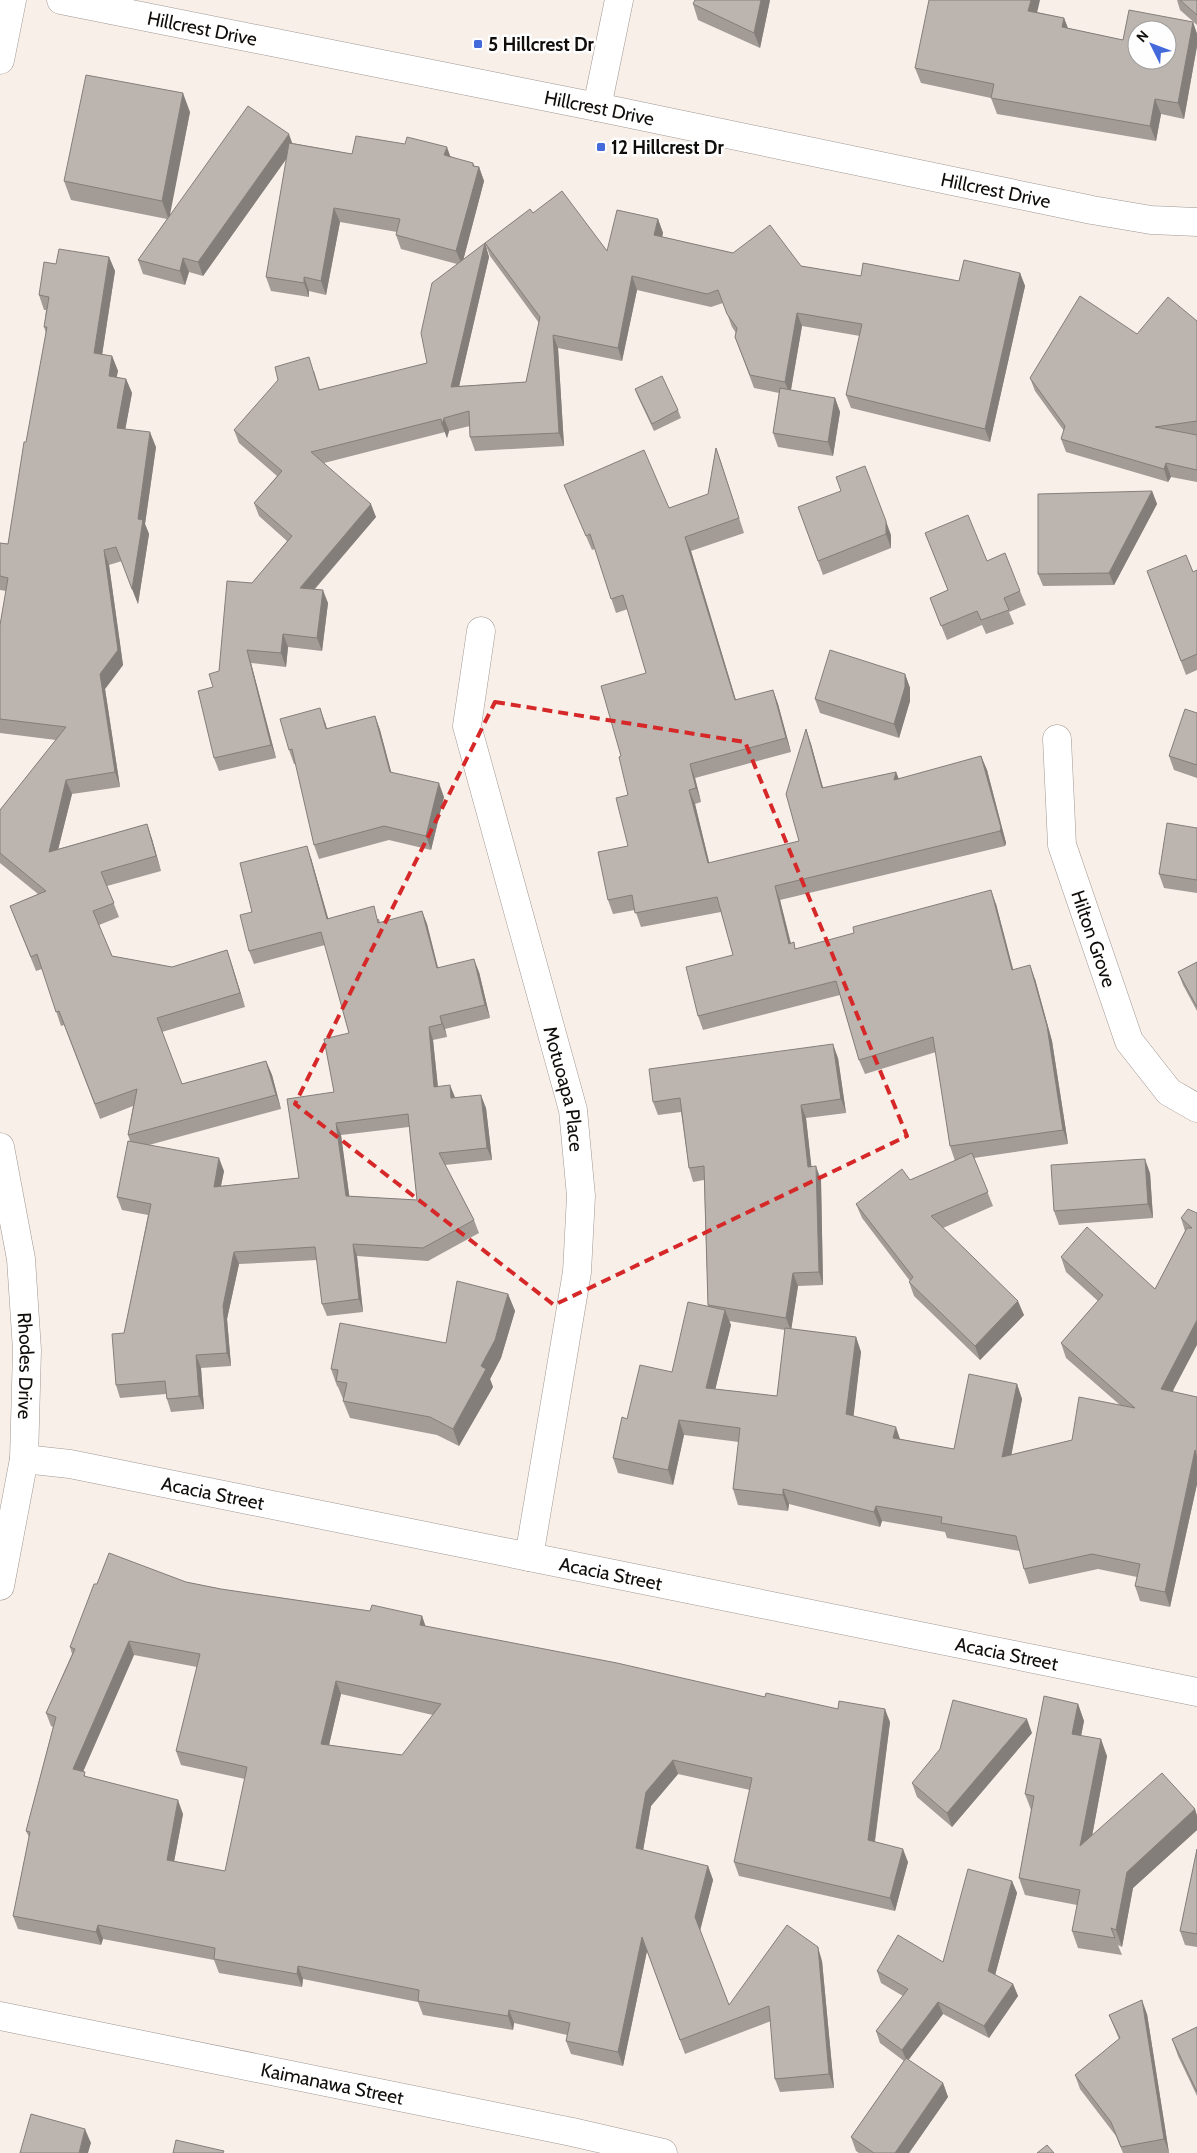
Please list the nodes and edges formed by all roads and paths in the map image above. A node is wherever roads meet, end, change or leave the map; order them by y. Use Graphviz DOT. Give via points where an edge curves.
graph roads {
  1 [pos="12,0"];
  2 [pos="61,0"];
  3 [pos="619,0"];
  4 [pos="0,60"];
  5 [pos="597,107"];
  6 [pos="1197,222"];
  7 [pos="481,631"];
  8 [pos="1057,739"];
  9 [pos="1197,1108"];
  10 [pos="0,1147"];
  11 [pos="24,1459"];
  12 [pos="529,1556"];
  13 [pos="0,1586"];
  14 [pos="1197,1692"];
  15 [pos="0,2016"];
  16 [pos="664,2153"];
  1 -- 4 [label="street"];
  2 -- 5 [label="street, Hillcrest Drive"];
  3 -- 5 [label="street"];
  5 -- 6 [label="street, Hillcrest Drive" via="1092,210 1151,220"];
  7 -- 12 [label="street, Motuoapa Place" via="467,726 573,1110 581,1196 577,1272"];
  8 -- 9 [label="street, Hilton Grove" via="1062,845 1129,1041 1169,1092"];
  10 -- 11 [label="street, Rhodes Drive" via="21,1259 27,1350"];
  11 -- 12 [label="street, Acacia Street" via="80,1466"];
  11 -- 13 [label="street, Rhodes Drive"];
  12 -- 14 [label="street, Acacia Street"];
  15 -- 16 [label="street, Kaimanawa Street"];
}
